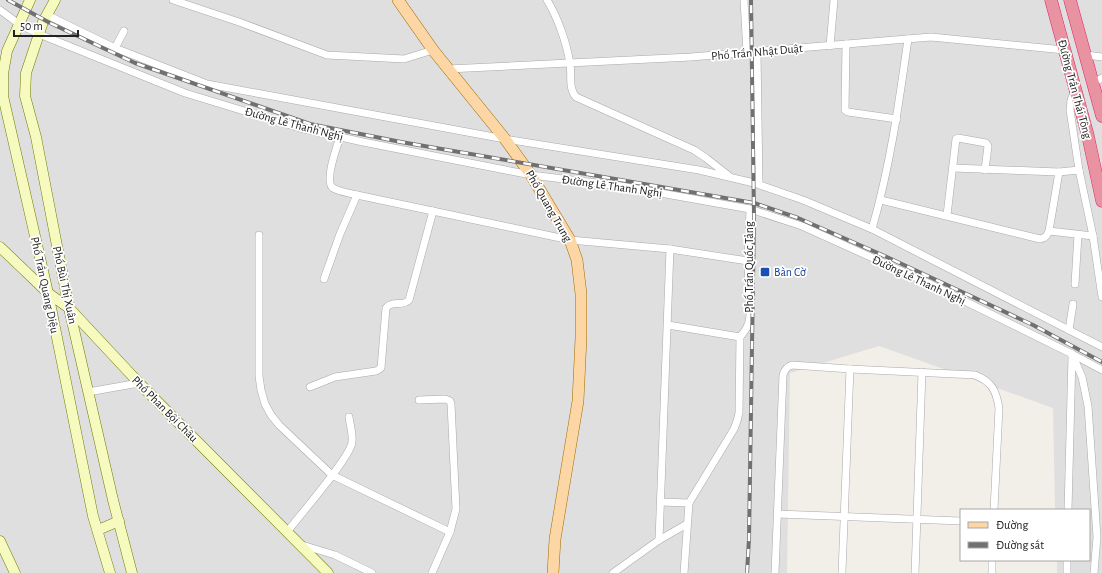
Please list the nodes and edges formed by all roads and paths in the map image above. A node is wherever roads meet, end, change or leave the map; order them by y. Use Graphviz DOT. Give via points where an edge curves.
graph roads {
  1 [pos="30,0"];
  2 [pos="55,0"];
  3 [pos="172,0"];
  4 [pos="398,0"];
  5 [pos="547,0"];
  6 [pos="744,0"];
  7 [pos="834,0"];
  8 [pos="1051,0"];
  9 [pos="1070,0"];
  10 [pos="0,10"];
  11 [pos="47,15"];
  12 [pos="22,25"];
  13 [pos="124,32"];
  14 [pos="37,33"];
  15 [pos="908,39"];
  16 [pos="846,44"];
  17 [pos="830,46"];
  18 [pos="115,48"];
  19 [pos="433,50"];
  20 [pos="1064,50"];
  21 [pos="757,52"];
  22 [pos="747,53"];
  23 [pos="1086,55"];
  24 [pos="1102,57"];
  25 [pos="570,64"];
  26 [pos="448,69"];
  27 [pos="1098,81"];
  28 [pos="1075,90"];
  29 [pos="1102,116"];
  30 [pos="897,119"];
  31 [pos="340,137"];
  32 [pos="505,139"];
  33 [pos="953,168"];
  34 [pos="985,170"];
  35 [pos="1079,170"];
  36 [pos="1059,172"];
  37 [pos="532,175"];
  38 [pos="730,177"];
  39 [pos="759,184"];
  40 [pos="357,195"];
  41 [pos="881,200"];
  42 [pos="1102,201"];
  43 [pos="750,209"];
  44 [pos="433,211"];
  45 [pos="947,215"];
  46 [pos="872,229"];
  47 [pos="1049,231"];
  48 [pos="1078,235"];
  49 [pos="259,236"];
  50 [pos="1093,236"];
  51 [pos="570,240"];
  52 [pos="0,247"];
  53 [pos="670,249"];
  54 [pos="748,261"];
  55 [pos="324,279"];
  56 [pos="1075,284"];
  57 [pos="48,293"];
  58 [pos="1102,297"];
  59 [pos="1073,304"];
  60 [pos="69,308"];
  61 [pos="668,325"];
  62 [pos="1069,330"];
  63 [pos="740,336"];
  64 [pos="1102,347"];
  65 [pos="1072,354"];
  66 [pos="850,369"];
  67 [pos="1102,370"];
  68 [pos="922,372"];
  69 [pos="139,383"];
  70 [pos="310,387"];
  71 [pos="88,392"];
  72 [pos="419,400"];
  73 [pos="349,417"];
  74 [pos="332,475"];
  75 [pos="661,502"];
  76 [pos="689,503"];
  77 [pos="994,509"];
  78 [pos="1068,509"];
  79 [pos="778,514"];
  80 [pos="844,517"];
  81 [pos="917,520"];
  82 [pos="119,521"];
  83 [pos="960,521"];
  84 [pos="687,524"];
  85 [pos="98,530"];
  86 [pos="287,532"];
  87 [pos="450,532"];
  88 [pos="659,540"];
  89 [pos="0,541"];
  90 [pos="300,544"];
  91 [pos="992,561"];
  92 [pos="1067,561"];
  93 [pos="15,573"];
  94 [pos="110,573"];
  95 [pos="132,573"];
  96 [pos="328,573"];
  97 [pos="372,573"];
  98 [pos="432,573"];
  99 [pos="553,573"];
  100 [pos="613,573"];
  101 [pos="684,573"];
  102 [pos="775,573"];
  103 [pos="842,573"];
  104 [pos="915,573"];
  105 [pos="992,573"];
  106 [pos="1067,573"];
  107 [pos="1094,573"];
  1 -- 12 [label="main road, Phố Trần Quang Diệu"];
  2 -- 11 [label="main road, Phố Bùi Thị Xuân"];
  3 -- 19 [label="street" via="327,54 404,59"];
  4 -- 19 [label="main road, Phố Quang Trung"];
  5 -- 25 [label="street" via="560,29"];
  6 -- 22 [label="street"];
  7 -- 17 [label="street"];
  8 -- 20 [label="highway, Đường Trần Thái Tông"];
  9 -- 23 [label="highway, Đường Trần Thái Tông"];
  10 -- 12 [label="street"];
  11 -- 14 [label="main road, Phố Bùi Thị Xuân"];
  11 -- 18 [label="street"];
  12 -- 14 [label="street, Đường Lê Thanh Nghị"];
  12 -- 57 [label="main road, Phố Trần Quang Diệu" via="7,51 3,96"];
  13 -- 18 [label="street"];
  14 -- 31 [label="street, Đường Lê Thanh Nghị" via="185,93 300,128"];
  14 -- 60 [label="main road, Phố Bùi Thị Xuân" via="26,72 24,96 36,137"];
  15 -- 16 [label="street, Phố Trần Nhật Duật"];
  15 -- 20 [label="street, Phố Trần Nhật Duật" via="931,37"];
  15 -- 30 [label="street"];
  16 -- 17 [label="street, Phố Trần Nhật Duật"];
  16 -- 30 [label="street" via="846,110"];
  17 -- 21 [label="street, Phố Trần Nhật Duật"];
  18 -- 32 [label="street" via="207,84"];
  19 -- 26 [label="main road, Phố Quang Trung"];
  20 -- 28 [label="highway, Đường Trần Thái Tông"];
  21 -- 22 [label="street, Phố Trần Nhật Duật"];
  21 -- 39 [label="street"];
  22 -- 25 [label="street, Phố Trần Nhật Duật"];
  23 -- 24 [label="street"];
  23 -- 27 [label="highway, Đường Trần Thái Tông"];
  25 -- 26 [label="street, Phố Trần Nhật Duật"];
  25 -- 38 [label="street" via="572,90 576,97 694,150"];
  26 -- 32 [label="main road, Phố Quang Trung"];
  27 -- 29 [label="highway, Đường Trần Thái Tông"];
  28 -- 35 [label="street" via="1070,110"];
  28 -- 42 [label="highway, Đường Trần Thái Tông"];
  30 -- 41 [label="street"];
  31 -- 37 [label="street, Đường Lê Thanh Nghị"];
  31 -- 40 [label="street" via="329,177 330,184 334,188"];
  32 -- 37 [label="main road, Phố Quang Trung"];
  32 -- 38 [label="street"];
  33 -- 34 [label="street"];
  33 -- 34 [label="street" via="958,138 987,144"];
  33 -- 45 [label="street"];
  34 -- 36 [label="street"];
  35 -- 36 [label="street"];
  35 -- 50 [label="street"];
  36 -- 47 [label="street"];
  37 -- 43 [label="street, Đường Lê Thanh Nghị" via="621,186"];
  37 -- 51 [label="main road, Phố Quang Trung"];
  38 -- 39 [label="street"];
  39 -- 46 [label="street"];
  40 -- 44 [label="street"];
  40 -- 55 [label="street"];
  41 -- 45 [label="street"];
  41 -- 46 [label="street"];
  43 -- 54 [label="street, Phố Trần Quốc Tảng"];
  43 -- 65 [label="street, Đường Lê Thanh Nghị" via="809,229"];
  44 -- 51 [label="street"];
  44 -- 70 [label="street" via="409,300 404,304 391,304 386,308 381,368 335,377"];
  45 -- 47 [label="street" via="1040,239"];
  46 -- 62 [label="street"];
  47 -- 48 [label="street"];
  48 -- 50 [label="street"];
  48 -- 56 [label="street"];
  49 -- 74 [label="street" via="259,376 265,404 279,425"];
  50 -- 58 [label="street"];
  51 -- 53 [label="street"];
  51 -- 99 [label="main road, Phố Quang Trung" via="581,294 578,401 555,539"];
  52 -- 57 [label="main road, Phố Phan Bội Châu"];
  53 -- 54 [label="street"];
  53 -- 61 [label="street"];
  54 -- 63 [label="street, Phố Trần Quốc Tảng" via="750,316 746,330"];
  57 -- 60 [label="main road, Phố Phan Bội Châu"];
  57 -- 85 [label="main road, Phố Trần Quang Diệu" via="93,516"];
  59 -- 62 [label="street"];
  60 -- 69 [label="main road, Phố Phan Bội Châu"];
  60 -- 71 [label="main road, Phố Bùi Thị Xuân"];
  61 -- 63 [label="street"];
  61 -- 75 [label="street"];
  62 -- 64 [label="street"];
  63 -- 76 [label="street, Phố Trần Quốc Tảng" via="737,421"];
  65 -- 67 [label="street, Đường Lê Thanh Nghị"];
  65 -- 78 [label="street"];
  65 -- 107 [label="street" via="1082,376 1088,406 1097,537"];
  66 -- 68 [label="street"];
  66 -- 79 [label="street" via="792,365 785,370"];
  66 -- 80 [label="street"];
  68 -- 77 [label="street" via="975,375 993,387 999,408"];
  68 -- 81 [label="street"];
  69 -- 71 [label="street"];
  69 -- 86 [label="main road, Phố Phan Bội Châu"];
  71 -- 82 [label="main road, Phố Bùi Thị Xuân"];
  72 -- 87 [label="street" via="445,399 451,404 456,499"];
  73 -- 74 [label="street" via="352,443 350,450"];
  74 -- 86 [label="street"];
  74 -- 87 [label="street"];
  75 -- 76 [label="street"];
  75 -- 88 [label="street"];
  76 -- 84 [label="street, Phố Trần Quốc Tảng"];
  79 -- 80 [label="street"];
  79 -- 102 [label="street"];
  80 -- 81 [label="street"];
  80 -- 103 [label="street"];
  81 -- 83 [label="street"];
  81 -- 104 [label="street"];
  82 -- 85 [label="main road"];
  82 -- 95 [label="main road, Phố Bùi Thị Xuân"];
  84 -- 88 [label="street"];
  84 -- 101 [label="street, Phố Trần Quốc Tảng"];
  85 -- 94 [label="main road, Phố Trần Quang Diệu"];
  86 -- 90 [label="main road, Phố Phan Bội Châu"];
  87 -- 98 [label="street"];
  88 -- 100 [label="street"];
  89 -- 93 [label="main road"];
  90 -- 96 [label="main road, Phố Phan Bội Châu"];
  90 -- 97 [label="street" via="335,555"];
  91 -- 105 [label="street"];
  92 -- 106 [label="street"];
}
